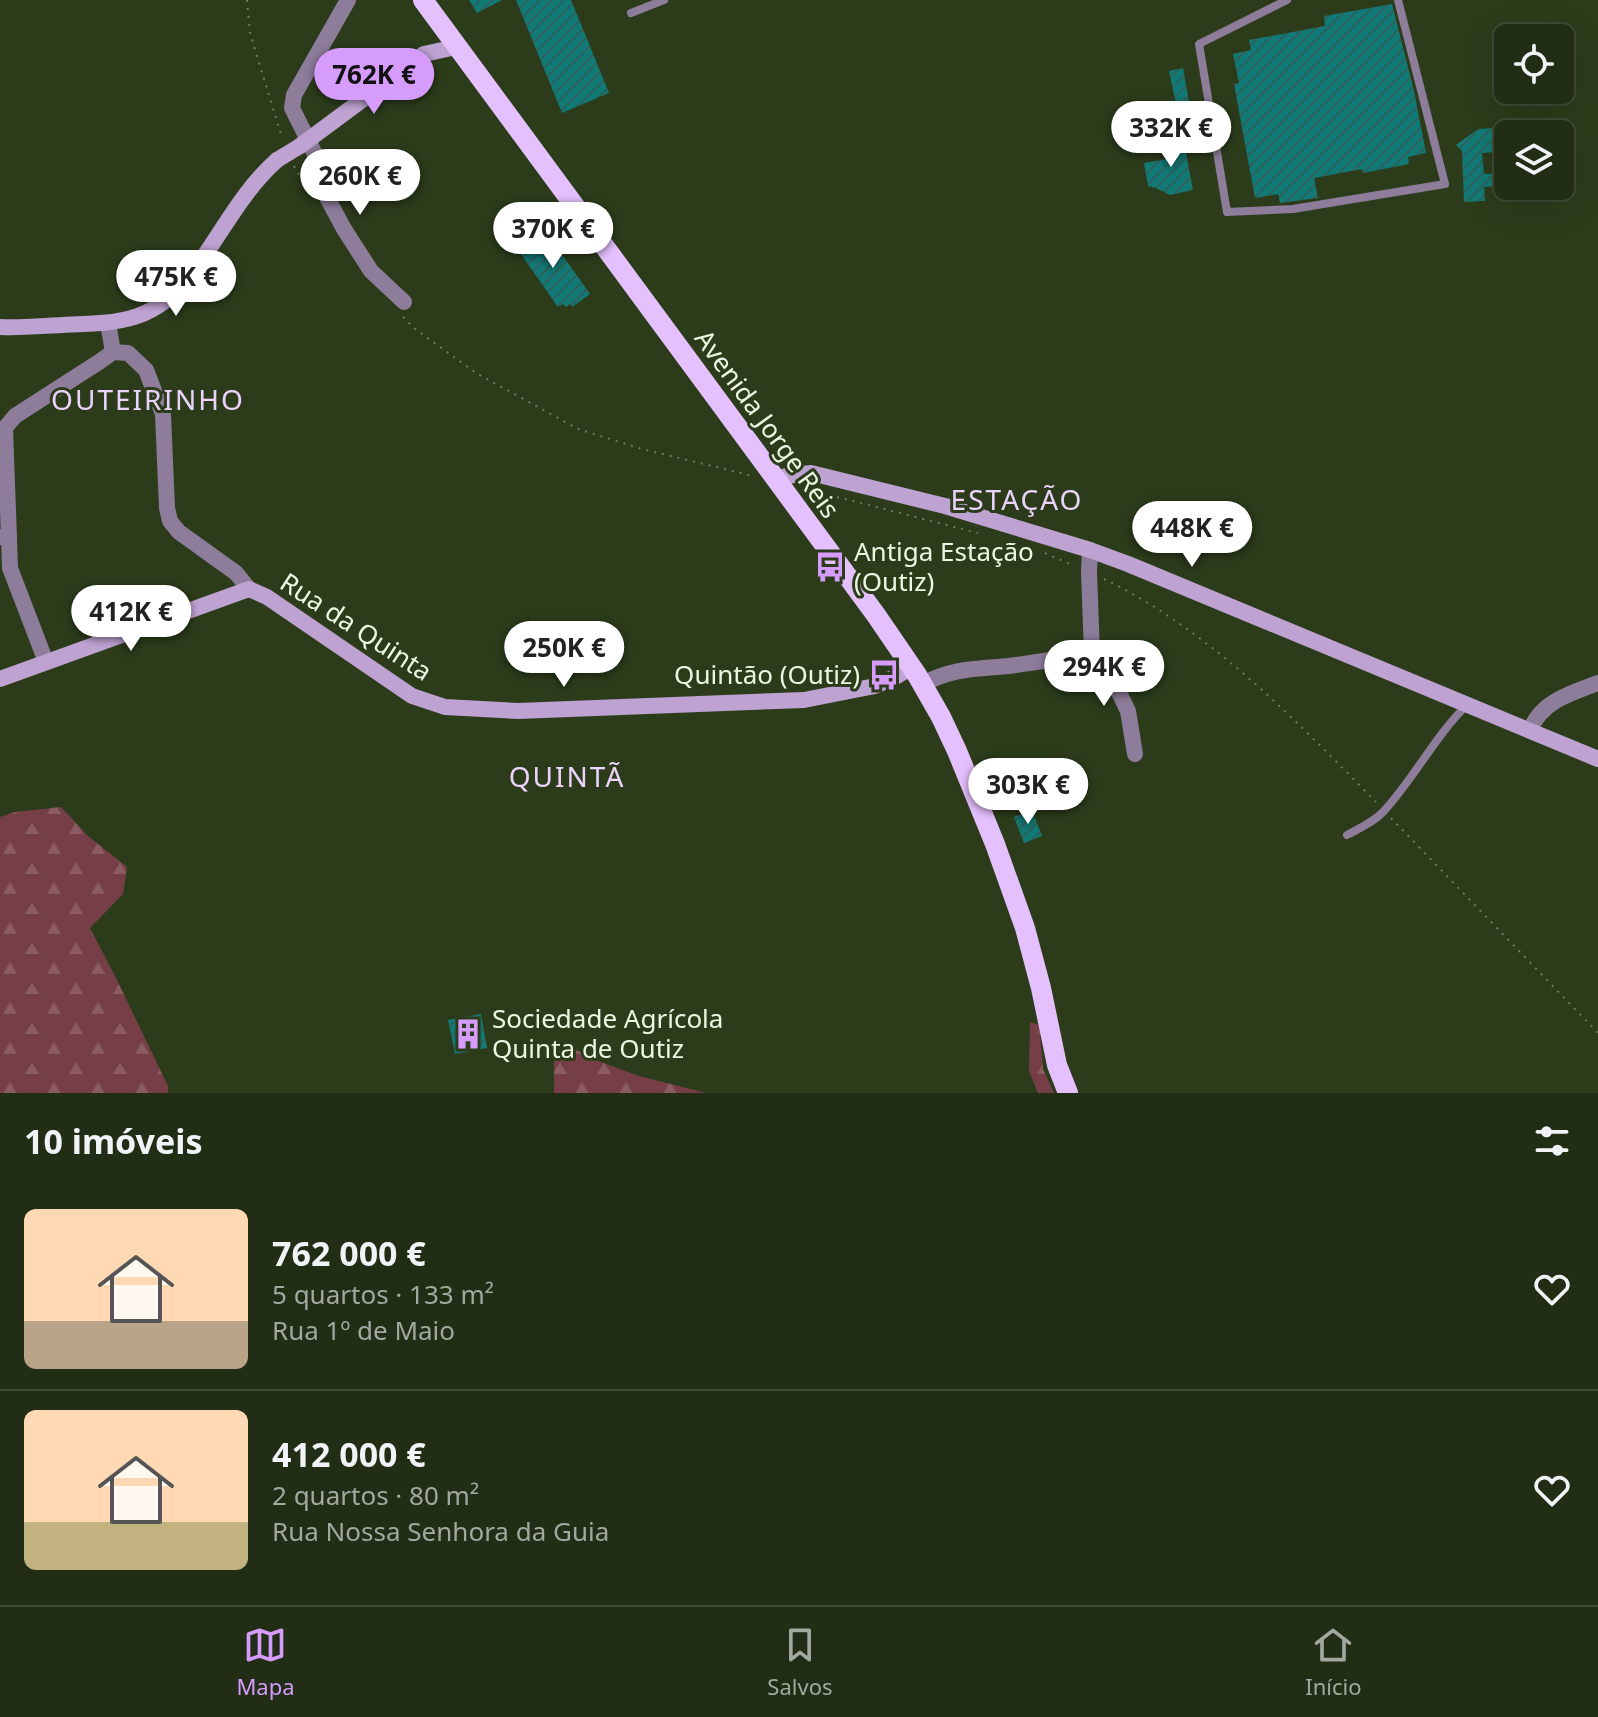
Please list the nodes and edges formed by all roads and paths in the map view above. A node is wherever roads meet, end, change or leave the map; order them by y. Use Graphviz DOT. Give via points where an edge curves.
graph roads {
  1 [pos="247,0"];
  2 [pos="348,0"];
  3 [pos="423,0"];
  4 [pos="664,0"];
  5 [pos="1287,0"];
  6 [pos="1398,0"];
  7 [pos="631,13"];
  8 [pos="439,24"];
  9 [pos="456,47"];
  10 [pos="424,54"];
  11 [pos="281,137"];
  12 [pos="294,152"];
  13 [pos="311,197"];
  14 [pos="400,306"];
  15 [pos="108,323"];
  16 [pos="0,327"];
  17 [pos="113,352"];
  18 [pos="777,482"];
  19 [pos="806,489"];
  20 [pos="982,534"];
  21 [pos="4,538"];
  22 [pos="1038,550"];
  23 [pos="1090,550"];
  24 [pos="1089,572"];
  25 [pos="249,589"];
  26 [pos="1092,654"];
  27 [pos="46,662"];
  28 [pos="917,675"];
  29 [pos="0,679"];
  30 [pos="1598,683"];
  31 [pos="1468,704"];
  32 [pos="1530,730"];
  33 [pos="1135,754"];
  34 [pos="1598,759"];
  35 [pos="1384,811"];
  36 [pos="1347,835"];
  37 [pos="1598,1033"];
  38 [pos="1068,1093"];
  1 -- 11 [label="path" via="250,33"];
  2 -- 12 [label="street" via="294,95"];
  3 -- 8 [label="main road, Avenida Jorge Reis"];
  4 -- 7 [label="lane"];
  5 -- 6 [label="lane" via="1199,44 1227,212 1293,209 1445,184"];
  8 -- 9 [label="main road, Avenida Jorge Reis"];
  8 -- 10 [label="main road"];
  9 -- 10 [label="main road"];
  9 -- 18 [label="main road, Avenida Jorge Reis"];
  10 -- 12 [label="main road"];
  12 -- 13 [label="path"];
  12 -- 14 [label="street" via="371,271"];
  12 -- 15 [label="main road" via="249,189 178,292 156,309"];
  14 -- 18 [label="path" via="414,328 476,373 578,429"];
  15 -- 16 [label="main road"];
  15 -- 17 [label="street"];
  17 -- 21 [label="street" via="15,416 5,428"];
  17 -- 25 [label="street" via="128,353 146,370 163,414 170,521"];
  18 -- 23 [label="main road" via="811,473"];
  18 -- 28 [label="main road, Avenida Jorge Reis"];
  19 -- 20 [label="path"];
  21 -- 27 [label="street"];
  22 -- 24 [label="path"];
  23 -- 24 [label="street"];
  23 -- 31 [label="main road"];
  24 -- 26 [label="street"];
  24 -- 35 [label="path" via="1176,621 1250,679"];
  25 -- 27 [label="main road"];
  25 -- 28 [label="main road, Rua da Quinta" via="412,696 445,707 518,711 804,700"];
  26 -- 28 [label="street"];
  26 -- 33 [label="street" via="1111,676 1128,711"];
  27 -- 29 [label="main road"];
  28 -- 38 [label="main road, Avenida Jorge Reis" via="957,751 1016,899"];
  30 -- 32 [label="street" via="1548,706"];
  31 -- 32 [label="main road"];
  31 -- 35 [label="lane"];
  32 -- 34 [label="main road"];
  35 -- 36 [label="lane"];
  35 -- 37 [label="path"];
}
